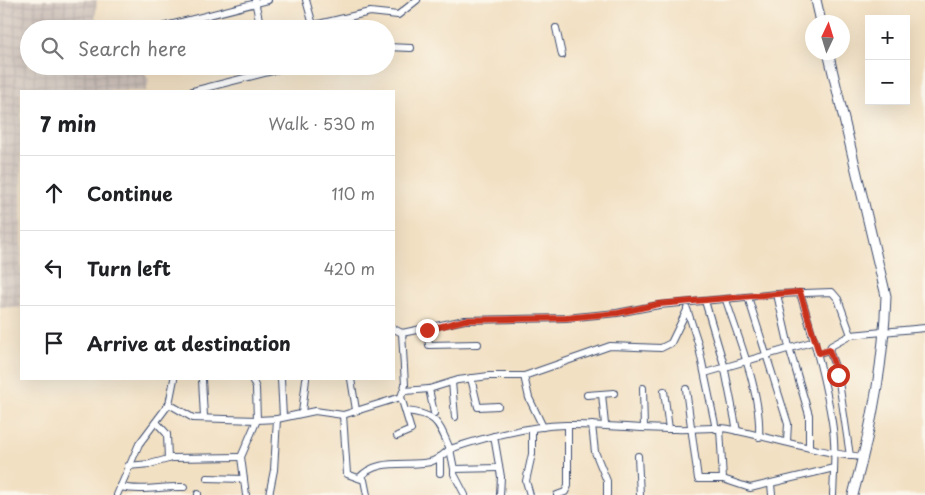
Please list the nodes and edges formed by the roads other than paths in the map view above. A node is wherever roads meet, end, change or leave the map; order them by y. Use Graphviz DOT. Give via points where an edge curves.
graph roads {
  1 [pos="268,0"];
  2 [pos="306,0"];
  3 [pos="417,0"];
  4 [pos="816,0"];
  5 [pos="255,2"];
  6 [pos="819,15"];
  7 [pos="188,20"];
  8 [pos="259,20"];
  9 [pos="312,20"];
  10 [pos="335,20"];
  11 [pos="556,28"];
  12 [pos="395,47"];
  13 [pos="411,48"];
  14 [pos="562,54"];
  15 [pos="830,60"];
  16 [pos="250,75"];
  17 [pos="197,90"];
  18 [pos="800,292"];
  19 [pos="777,294"];
  20 [pos="748,297"];
  21 [pos="726,300"];
  22 [pos="705,301"];
  23 [pos="685,303"];
  24 [pos="687,310"];
  25 [pos="925,328"];
  26 [pos="395,330"];
  27 [pos="427,330"];
  28 [pos="885,332"];
  29 [pos="402,333"];
  30 [pos="851,335"];
  31 [pos="815,341"];
  32 [pos="478,344"];
  33 [pos="789,347"];
  34 [pos="829,350"];
  35 [pos="819,353"];
  36 [pos="766,354"];
  37 [pos="746,360"];
  38 [pos="724,366"];
  39 [pos="704,373"];
  40 [pos="524,376"];
  41 [pos="471,378"];
  42 [pos="174,380"];
  43 [pos="202,380"];
  44 [pos="252,380"];
  45 [pos="281,380"];
  46 [pos="306,380"];
  47 [pos="351,380"];
  48 [pos="452,382"];
  49 [pos="643,388"];
  50 [pos="429,389"];
  51 [pos="686,389"];
  52 [pos="664,391"];
  53 [pos="614,393"];
  54 [pos="403,394"];
  55 [pos="602,394"];
  56 [pos="587,395"];
  57 [pos="169,404"];
  58 [pos="498,406"];
  59 [pos="356,410"];
  60 [pos="406,411"];
  61 [pos="302,413"];
  62 [pos="434,413"];
  63 [pos="343,415"];
  64 [pos="204,417"];
  65 [pos="455,417"];
  66 [pos="280,418"];
  67 [pos="257,420"];
  68 [pos="156,422"];
  69 [pos="568,425"];
  70 [pos="592,425"];
  71 [pos="605,425"];
  72 [pos="543,427"];
  73 [pos="644,428"];
  74 [pos="532,429"];
  75 [pos="669,429"];
  76 [pos="692,429"];
  77 [pos="718,429"];
  78 [pos="737,431"];
  79 [pos="397,436"];
  80 [pos="494,436"];
  81 [pos="759,437"];
  82 [pos="787,441"];
  83 [pos="809,447"];
  84 [pos="450,449"];
  85 [pos="834,454"];
  86 [pos="440,456"];
  87 [pos="638,456"];
  88 [pos="850,456"];
  89 [pos="863,457"];
  90 [pos="242,458"];
  91 [pos="168,459"];
  92 [pos="128,466"];
  93 [pos="499,468"];
  94 [pos="834,468"];
  95 [pos="454,469"];
  96 [pos="440,473"];
  97 [pos="207,478"];
  98 [pos="359,478"];
  99 [pos="244,479"];
  100 [pos="723,479"];
  101 [pos="771,484"];
  102 [pos="120,487"];
  103 [pos="184,487"];
  104 [pos="117,495"];
  105 [pos="246,495"];
  106 [pos="269,495"];
  107 [pos="367,495"];
  108 [pos="465,495"];
  109 [pos="500,495"];
  110 [pos="530,495"];
  111 [pos="557,495"];
  112 [pos="607,495"];
  113 [pos="640,495"];
  114 [pos="772,495"];
  115 [pos="833,495"];
  116 [pos="853,495"];
  1 -- 5 [label="street"];
  2 -- 9 [label="street"];
  3 -- 10 [label="street" via="398,15 370,12"];
  4 -- 6 [label="street"];
  5 -- 7 [label="street"];
  5 -- 8 [label="street"];
  11 -- 14 [label="street"];
  12 -- 13 [label="street"];
  15 -- 28 [label="street" via="886,296"];
  16 -- 17 [label="street"];
  18 -- 19 [label="street"];
  18 -- 30 [label="street" via="832,292 838,299"];
  18 -- 31 [label="street"];
  19 -- 20 [label="street"];
  19 -- 33 [label="street"];
  20 -- 21 [label="street"];
  20 -- 36 [label="street"];
  21 -- 22 [label="street"];
  21 -- 37 [label="street"];
  22 -- 23 [label="street"];
  22 -- 38 [label="street"];
  23 -- 24 [label="street"];
  23 -- 27 [label="street" via="566,318 465,320"];
  24 -- 39 [label="street"];
  24 -- 40 [label="street" via="671,343 661,348 610,346"];
  25 -- 28 [label="street"];
  26 -- 29 [label="street"];
  27 -- 29 [label="street"];
  27 -- 32 [label="street" via="429,345"];
  28 -- 30 [label="street"];
  28 -- 89 [label="street" via="870,433"];
  29 -- 54 [label="street"];
  30 -- 34 [label="street"];
  31 -- 33 [label="street"];
  31 -- 35 [label="street"];
  33 -- 36 [label="street"];
  33 -- 83 [label="street" via="809,415"];
  34 -- 35 [label="street"];
  34 -- 88 [label="street" via="838,375"];
  35 -- 85 [label="street" via="832,422"];
  36 -- 37 [label="street"];
  36 -- 82 [label="street" via="788,424"];
  37 -- 38 [label="street"];
  37 -- 81 [label="street" via="760,419"];
  38 -- 39 [label="street"];
  38 -- 78 [label="street"];
  39 -- 77 [label="street"];
  40 -- 41 [label="street"];
  40 -- 72 [label="street" via="529,398"];
  41 -- 48 [label="street"];
  41 -- 58 [label="street" via="478,407"];
  42 -- 57 [label="street"];
  43 -- 64 [label="street"];
  44 -- 67 [label="street" via="256,388"];
  45 -- 66 [label="street"];
  46 -- 61 [label="street"];
  47 -- 59 [label="street"];
  48 -- 50 [label="street"];
  48 -- 65 [label="street"];
  49 -- 73 [label="street"];
  50 -- 54 [label="street"];
  50 -- 62 [label="street"];
  51 -- 76 [label="street"];
  52 -- 75 [label="street"];
  53 -- 55 [label="street"];
  54 -- 59 [label="street"];
  54 -- 60 [label="street"];
  55 -- 56 [label="street"];
  55 -- 71 [label="street"];
  57 -- 64 [label="street" via="193,418"];
  57 -- 68 [label="street"];
  59 -- 63 [label="street"];
  60 -- 79 [label="street" via="411,430"];
  60 -- 84 [label="street" via="431,416"];
  61 -- 63 [label="street" via="315,411"];
  61 -- 66 [label="street"];
  63 -- 98 [label="street" via="346,471 349,476"];
  64 -- 67 [label="street"];
  66 -- 67 [label="street"];
  66 -- 106 [label="street"];
  67 -- 90 [label="street"];
  68 -- 91 [label="street" via="167,434"];
  68 -- 92 [label="street" via="141,440"];
  69 -- 70 [label="street"];
  69 -- 72 [label="street"];
  69 -- 111 [label="street" via="568,486"];
  70 -- 71 [label="street"];
  70 -- 112 [label="street" via="595,452 607,481"];
  71 -- 73 [label="street"];
  72 -- 74 [label="street"];
  73 -- 75 [label="street"];
  74 -- 80 [label="street"];
  74 -- 110 [label="street" via="532,454 526,481"];
  75 -- 76 [label="street"];
  76 -- 77 [label="street"];
  76 -- 100 [label="street" via="698,479"];
  77 -- 78 [label="street"];
  77 -- 100 [label="street"];
  78 -- 81 [label="street"];
  80 -- 84 [label="street"];
  80 -- 93 [label="street"];
  81 -- 82 [label="street"];
  82 -- 83 [label="street"];
  83 -- 85 [label="street"];
  84 -- 86 [label="street"];
  84 -- 95 [label="street"];
  85 -- 88 [label="street"];
  85 -- 94 [label="street"];
  86 -- 96 [label="street"];
  86 -- 98 [label="street" via="428,462 392,463 367,470"];
  87 -- 113 [label="street"];
  88 -- 89 [label="street"];
  89 -- 116 [label="street"];
  90 -- 91 [label="street"];
  90 -- 99 [label="street"];
  91 -- 92 [label="street"];
  92 -- 102 [label="street"];
  93 -- 95 [label="street"];
  93 -- 109 [label="street"];
  94 -- 101 [label="street"];
  94 -- 115 [label="street"];
  95 -- 108 [label="street"];
  97 -- 99 [label="street"];
  98 -- 107 [label="street" via="366,484"];
  99 -- 105 [label="street"];
  100 -- 101 [label="street" via="750,488"];
  101 -- 114 [label="street"];
  102 -- 103 [label="street" via="139,491 162,486"];
  102 -- 104 [label="street"];
}
